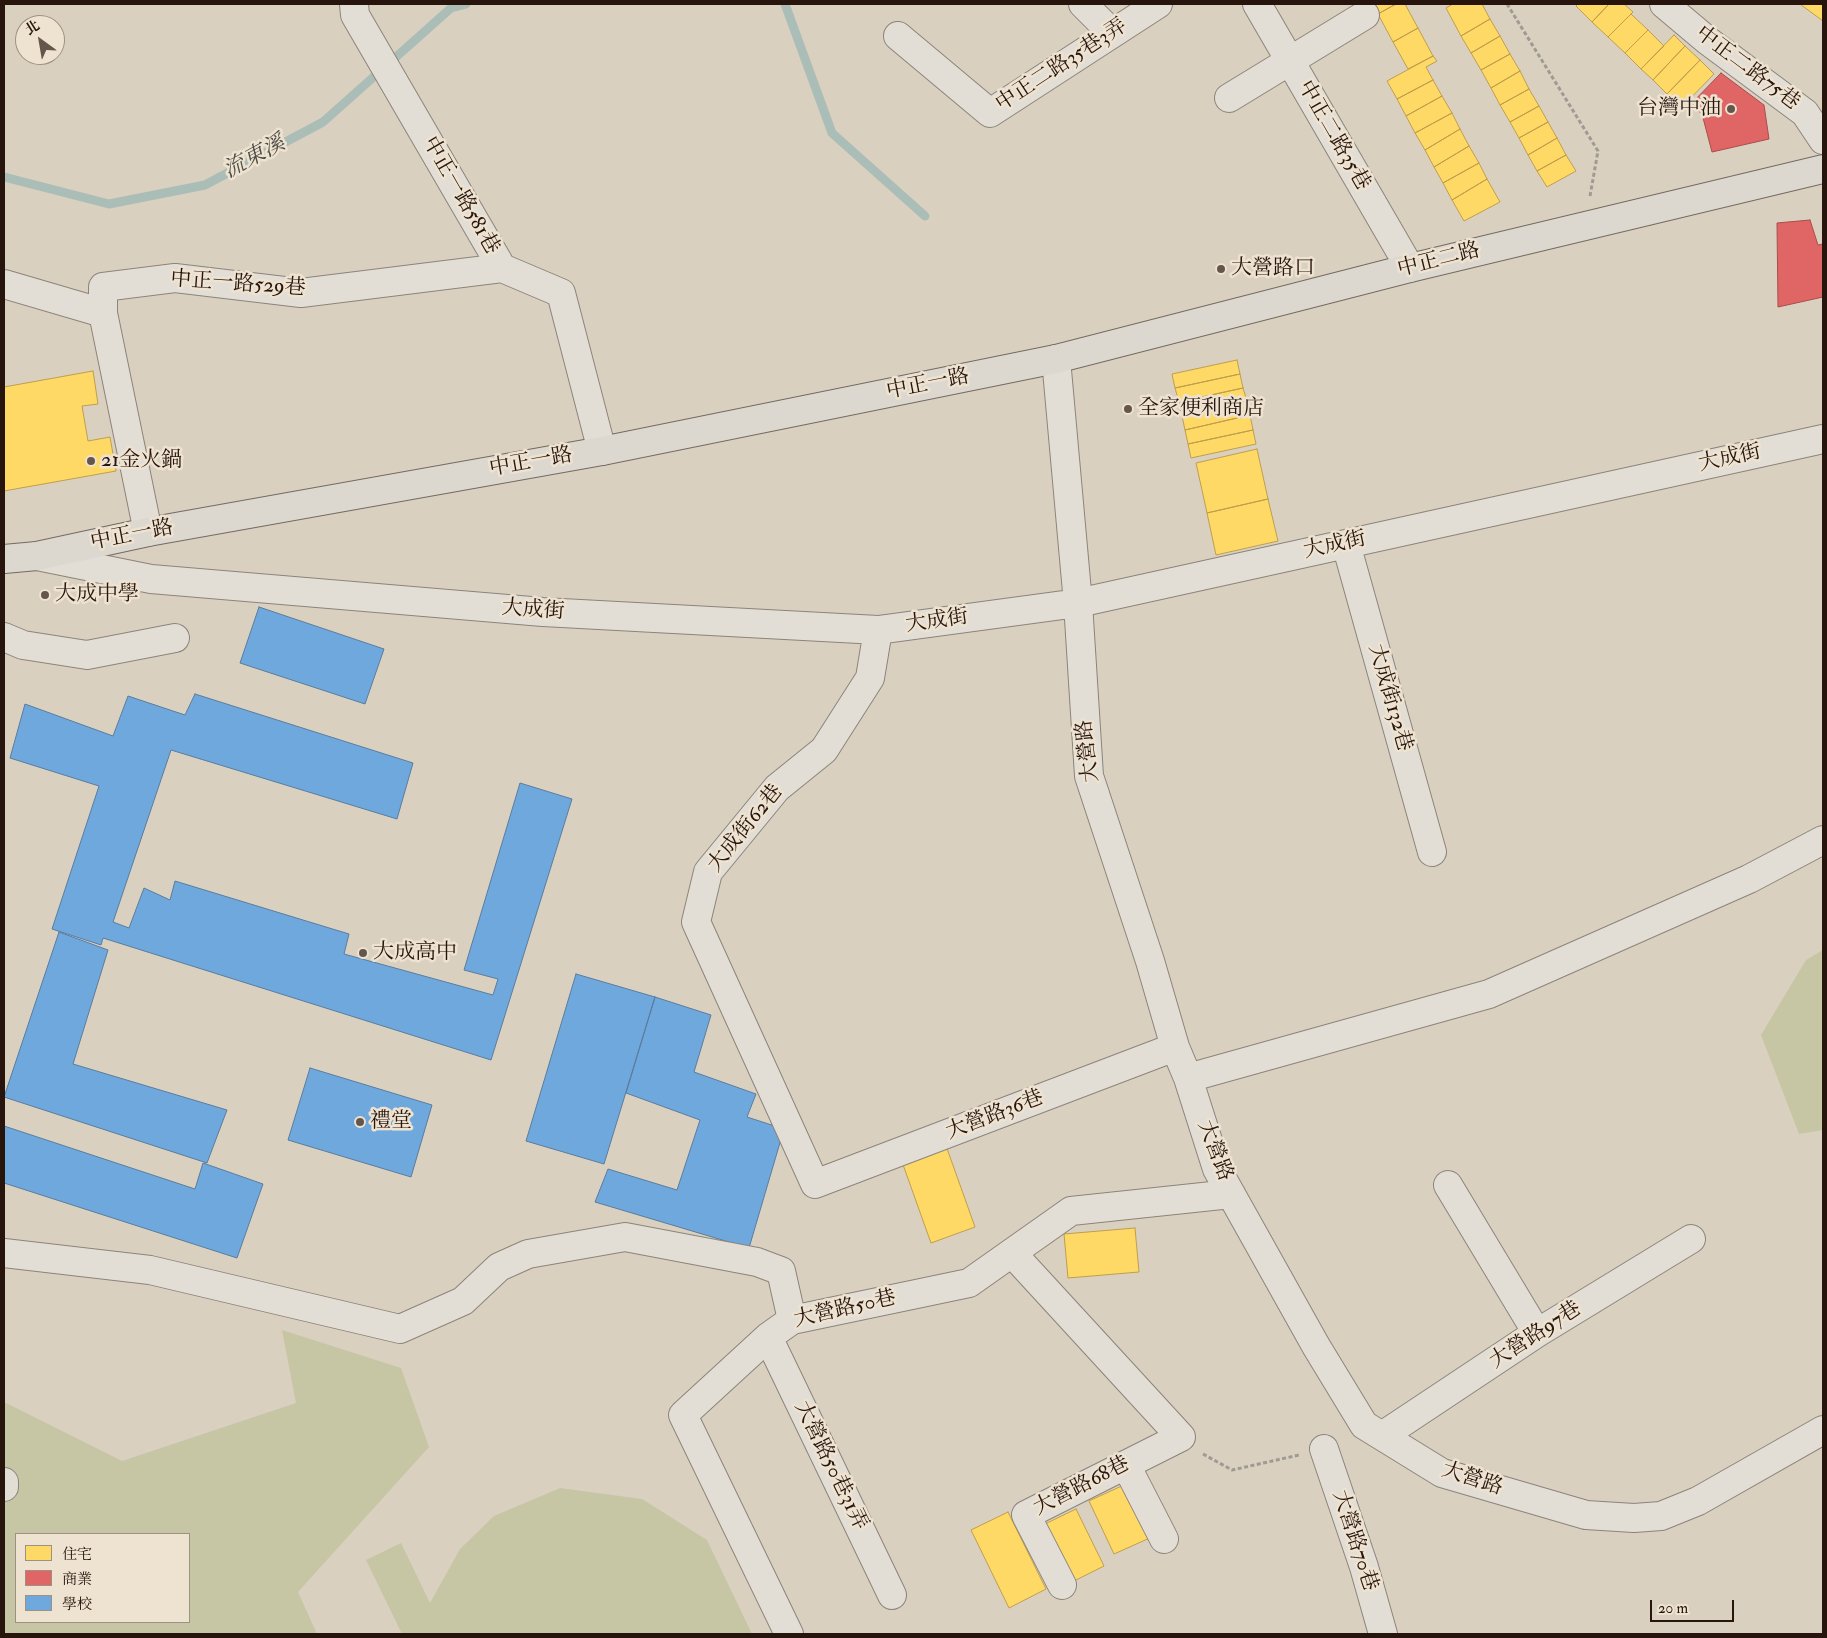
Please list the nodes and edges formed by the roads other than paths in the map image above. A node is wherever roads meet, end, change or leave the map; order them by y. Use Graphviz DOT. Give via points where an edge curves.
graph roads {
  1 [pos="1083,4"];
  2 [pos="1158,4"];
  3 [pos="1257,4"];
  4 [pos="1664,4"];
  5 [pos="354,9"];
  6 [pos="1364,15"];
  7 [pos="1112,34"];
  8 [pos="898,36"];
  9 [pos="1290,61"];
  10 [pos="1229,98"];
  11 [pos="1823,140"];
  12 [pos="1823,169"];
  13 [pos="502,268"];
  14 [pos="1410,268"];
  15 [pos="4,284"];
  16 [pos="103,313"];
  17 [pos="1056,359"];
  18 [pos="1823,439"];
  19 [pos="602,451"];
  20 [pos="148,532"];
  21 [pos="1346,544"];
  22 [pos="37,556"];
  23 [pos="4,559"];
  24 [pos="1078,603"];
  25 [pos="878,630"];
  26 [pos="4,637"];
  27 [pos="175,638"];
  28 [pos="1823,840"];
  29 [pos="1432,852"];
  30 [pos="1175,1047"];
  31 [pos="1188,1078"];
  32 [pos="815,1184"];
  33 [pos="1448,1186"];
  34 [pos="1230,1194"];
  35 [pos="1692,1239"];
  36 [pos="4,1253"];
  37 [pos="1012,1253"];
  38 [pos="792,1320"];
  39 [pos="1537,1333"];
  40 [pos="768,1337"];
  41 [pos="1823,1430"];
  42 [pos="1382,1436"];
  43 [pos="1324,1449"];
  44 [pos="1126,1465"];
  45 [pos="4,1482"];
  46 [pos="4,1487"];
  47 [pos="1164,1539"];
  48 [pos="1062,1585"];
  49 [pos="892,1595"];
  50 [pos="789,1634"];
  51 [pos="1382,1634"];
  1 -- 7 [label="street"];
  2 -- 7 [label="street, 中正二路35巷3弄"];
  3 -- 9 [label="street, 中正二路35巷"];
  4 -- 11 [label="street, 中正二路75巷" via="1805,113"];
  5 -- 13 [label="street, 中正一路581巷"];
  6 -- 9 [label="street"];
  7 -- 8 [label="street, 中正二路35巷3弄" via="990,113"];
  9 -- 10 [label="street"];
  9 -- 14 [label="street, 中正二路35巷"];
  12 -- 14 [label="main road, 中正二路"];
  13 -- 16 [label="street, 中正一路529巷" via="301,293 174,278 103,287"];
  13 -- 19 [label="street, 中正一路581巷" via="561,293"];
  14 -- 17 [label="main road, 中正二路"];
  15 -- 16 [label="street"];
  16 -- 20 [label="street, 中正一路529巷"];
  17 -- 19 [label="main road, 中正一路"];
  17 -- 24 [label="street, 大營路"];
  18 -- 21 [label="street, 大成街"];
  19 -- 20 [label="main road, 中正一路"];
  20 -- 22 [label="main road, 中正一路"];
  21 -- 24 [label="street, 大成街"];
  21 -- 29 [label="street, 大成街132巷"];
  22 -- 23 [label="main road, 中正一路"];
  22 -- 25 [label="street, 大成街" via="150,579 543,612"];
  24 -- 25 [label="street, 大成街"];
  24 -- 30 [label="street, 大營路" via="1089,776"];
  25 -- 32 [label="street, 大成街62巷" via="870,678 824,750 777,788 708,872 696,922"];
  26 -- 27 [label="street" via="23,645 87,654"];
  28 -- 31 [label="street" via="1749,880 1489,994"];
  30 -- 31 [label="street, 大營路"];
  30 -- 32 [label="street, 大營路36巷"];
  31 -- 34 [label="street, 大營路" via="1217,1169"];
  33 -- 39 [label="street"];
  34 -- 37 [label="street, 大營路50巷" via="1071,1211"];
  34 -- 42 [label="street, 大營路" via="1364,1425"];
  35 -- 39 [label="street, 大營路97巷"];
  36 -- 38 [label="street" via="150,1270 400,1329 463,1301 499,1267 528,1254 625,1237 757,1262 781,1271"];
  37 -- 38 [label="street, 大營路50巷" via="970,1283"];
  37 -- 44 [label="street, 大營路68巷" via="1181,1437"];
  38 -- 40 [label="street, 大營路50巷"];
  39 -- 42 [label="street, 大營路97巷"];
  40 -- 49 [label="street, 大營路50巷31弄"];
  40 -- 50 [label="street, 大營路50巷" via="683,1415"];
  41 -- 42 [label="street, 大營路" via="1698,1501 1661,1516 1634,1518 1586,1515 1442,1473"];
  43 -- 51 [label="street, 大營路70巷" via="1364,1567"];
  44 -- 47 [label="street"];
  44 -- 48 [label="street, 大營路68巷" via="1026,1515"];
  45 -- 46 [label="street"];
}
